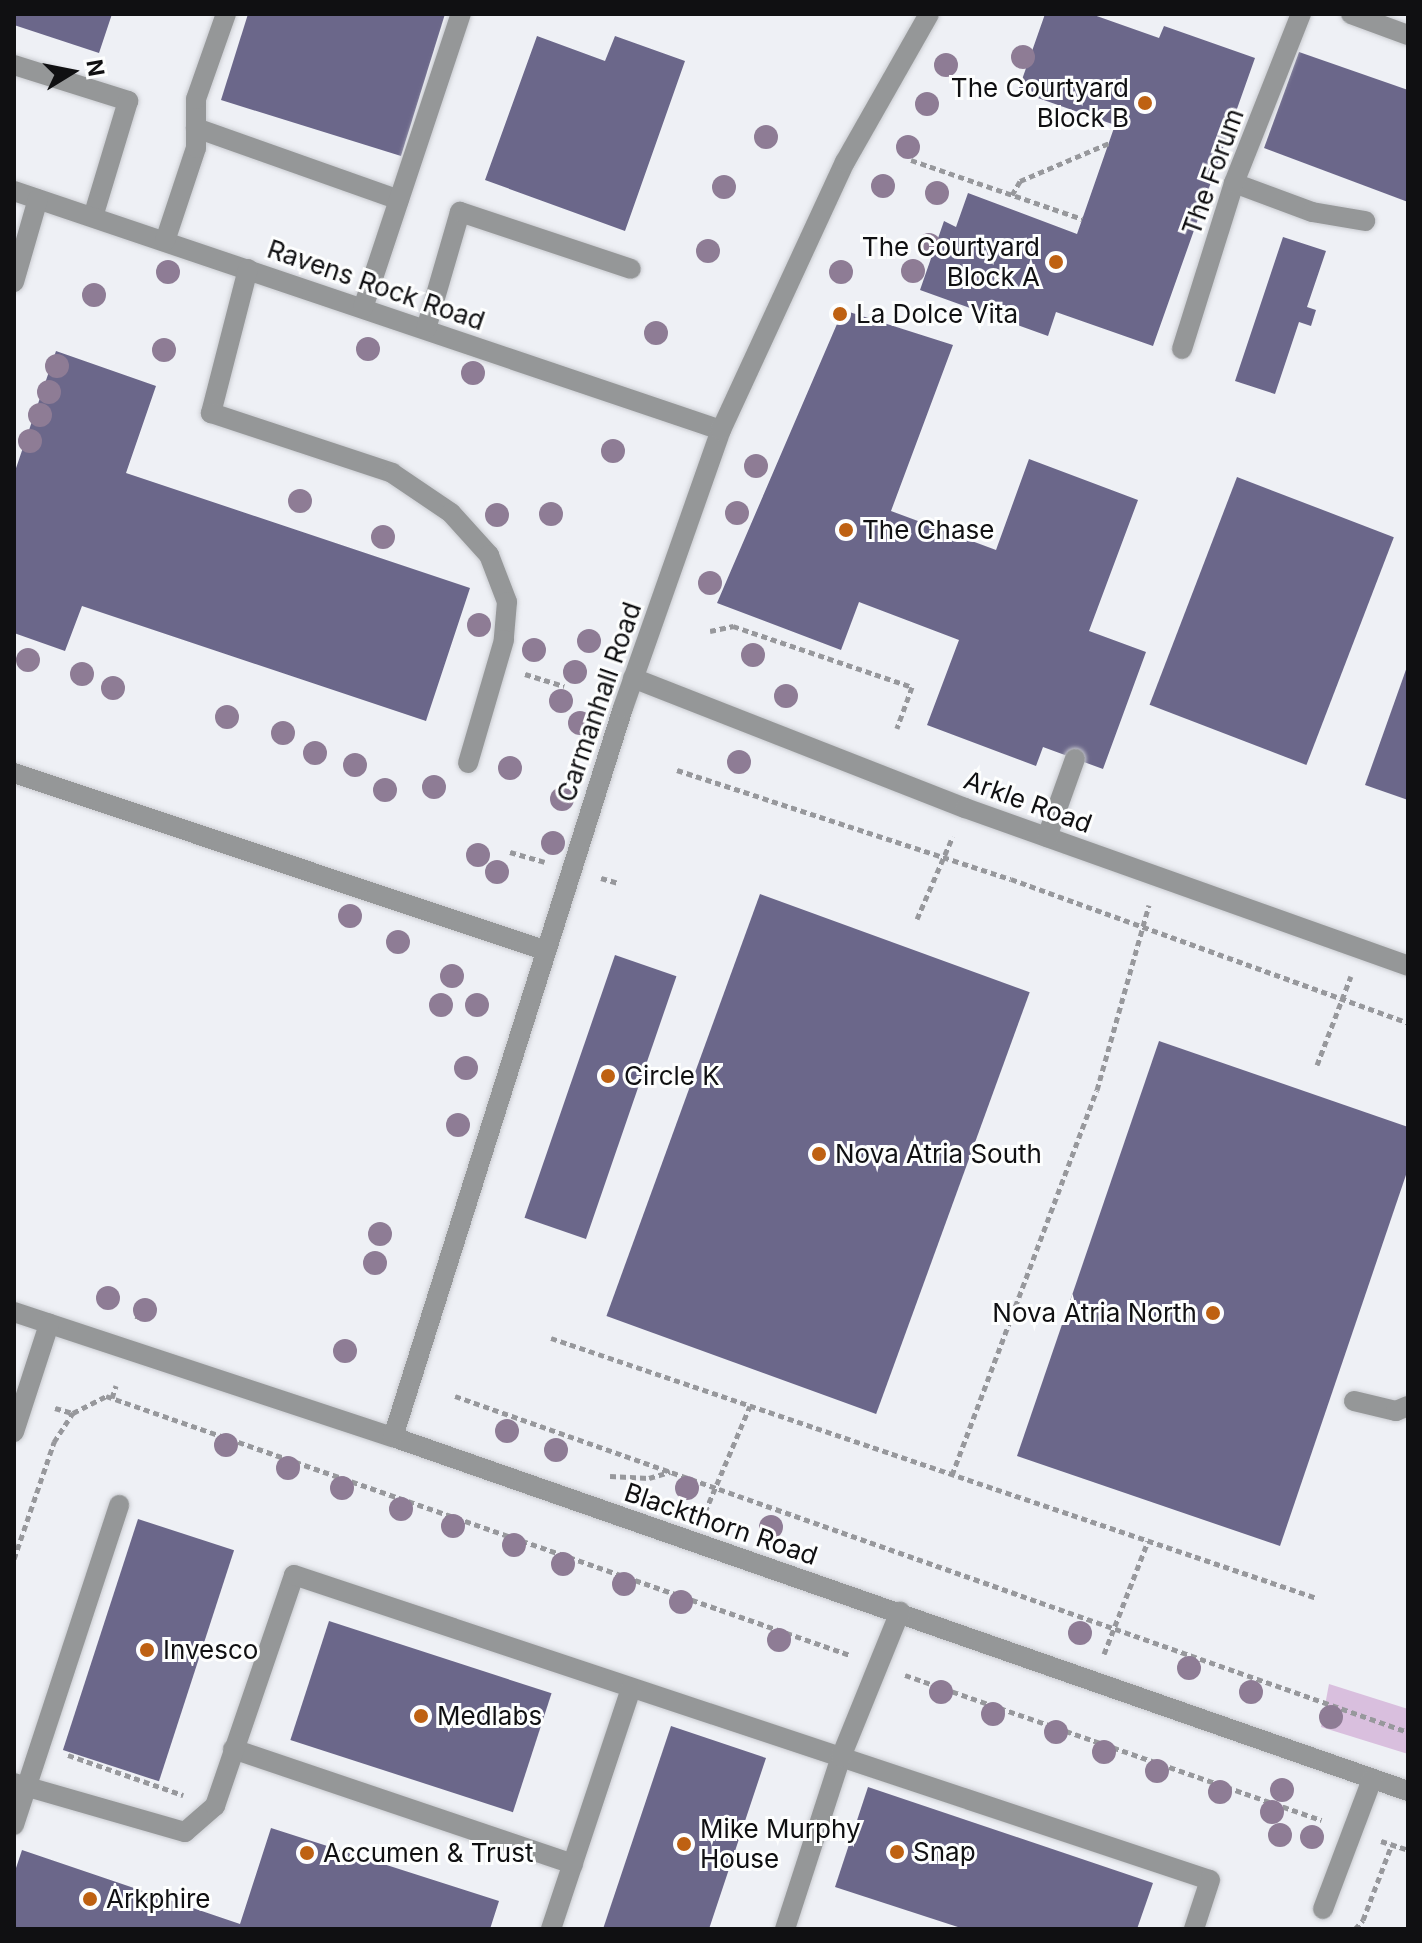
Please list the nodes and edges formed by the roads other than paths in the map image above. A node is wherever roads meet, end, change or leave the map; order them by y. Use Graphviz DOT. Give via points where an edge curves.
graph roads {
  1 [pos="226,14"];
  2 [pos="461,14"];
  3 [pos="929,14"];
  4 [pos="1301,14"];
  5 [pos="1351,14"];
  6 [pos="1379,19"];
  7 [pos="1408,35"];
  8 [pos="14,65"];
  9 [pos="196,128"];
  10 [pos="1234,183"];
  11 [pos="14,191"];
  12 [pos="38,199"];
  13 [pos="399,200"];
  14 [pos="93,217"];
  15 [pos="1365,221"];
  16 [pos="165,241"];
  17 [pos="248,269"];
  18 [pos="631,269"];
  19 [pos="14,282"];
  20 [pos="363,308"];
  21 [pos="426,329"];
  22 [pos="1182,349"];
  23 [pos="721,430"];
  24 [pos="633,678"];
  25 [pos="1075,759"];
  26 [pos="468,763"];
  27 [pos="14,773"];
  28 [pos="1047,837"];
  29 [pos="544,950"];
  30 [pos="1408,966"];
  31 [pos="14,1312"];
  32 [pos="49,1324"];
  33 [pos="1354,1401"];
  34 [pos="1408,1406"];
  35 [pos="14,1432"];
  36 [pos="393,1437"];
  37 [pos="119,1505"];
  38 [pos="900,1612"];
  39 [pos="631,1688"];
  40 [pos="233,1749"];
  41 [pos="841,1757"];
  42 [pos="1372,1779"];
  43 [pos="20,1785"];
  44 [pos="1408,1791"];
  45 [pos="14,1825"];
  46 [pos="573,1864"];
  47 [pos="1323,1909"];
  48 [pos="551,1929"];
  49 [pos="785,1929"];
  50 [pos="1194,1929"];
  1 -- 9 [label="street" via="196,99"];
  2 -- 13 [label="street"];
  3 -- 23 [label="street, Carmanhall Road" via="845,162"];
  4 -- 10 [label="street, The Forum"];
  5 -- 6 [label="street"];
  6 -- 7 [label="street"];
  8 -- 14 [label="street" via="128,101"];
  9 -- 13 [label="street"];
  9 -- 16 [label="street" via="196,148"];
  10 -- 15 [label="street" via="1312,212"];
  10 -- 22 [label="street, The Forum"];
  11 -- 12 [label="street, Ravens Rock Road"];
  12 -- 14 [label="street, Ravens Rock Road"];
  12 -- 19 [label="street"];
  13 -- 20 [label="street"];
  14 -- 16 [label="street, Ravens Rock Road"];
  16 -- 17 [label="street, Ravens Rock Road"];
  17 -- 20 [label="street, Ravens Rock Road"];
  17 -- 26 [label="street" via="211,413 392,473 451,513 489,555 507,602 497,665"];
  18 -- 21 [label="street" via="460,212"];
  20 -- 21 [label="street, Ravens Rock Road"];
  21 -- 23 [label="street, Ravens Rock Road"];
  23 -- 24 [label="street, Carmanhall Road"];
  24 -- 28 [label="street, Arkle Road"];
  24 -- 29 [label="street, Carmanhall Road"];
  25 -- 28 [label="street"];
  27 -- 29 [label="street"];
  28 -- 30 [label="street, Arkle Road"];
  29 -- 36 [label="street, Carmanhall Road"];
  31 -- 32 [label="street, Blackthorn Road"];
  32 -- 35 [label="street"];
  32 -- 36 [label="street, Blackthorn Road"];
  33 -- 34 [label="street" via="1396,1411"];
  36 -- 38 [label="street, Blackthorn Road"];
  37 -- 43 [label="street"];
  38 -- 41 [label="street"];
  38 -- 42 [label="street, Blackthorn Road"];
  39 -- 40 [label="street" via="294,1575"];
  39 -- 41 [label="street"];
  39 -- 46 [label="street"];
  40 -- 43 [label="street" via="215,1806 185,1832"];
  40 -- 46 [label="street"];
  41 -- 49 [label="street"];
  41 -- 50 [label="street" via="1210,1880"];
  42 -- 44 [label="street, Blackthorn Road"];
  42 -- 47 [label="street"];
  43 -- 45 [label="street"];
  46 -- 48 [label="street"];
}
